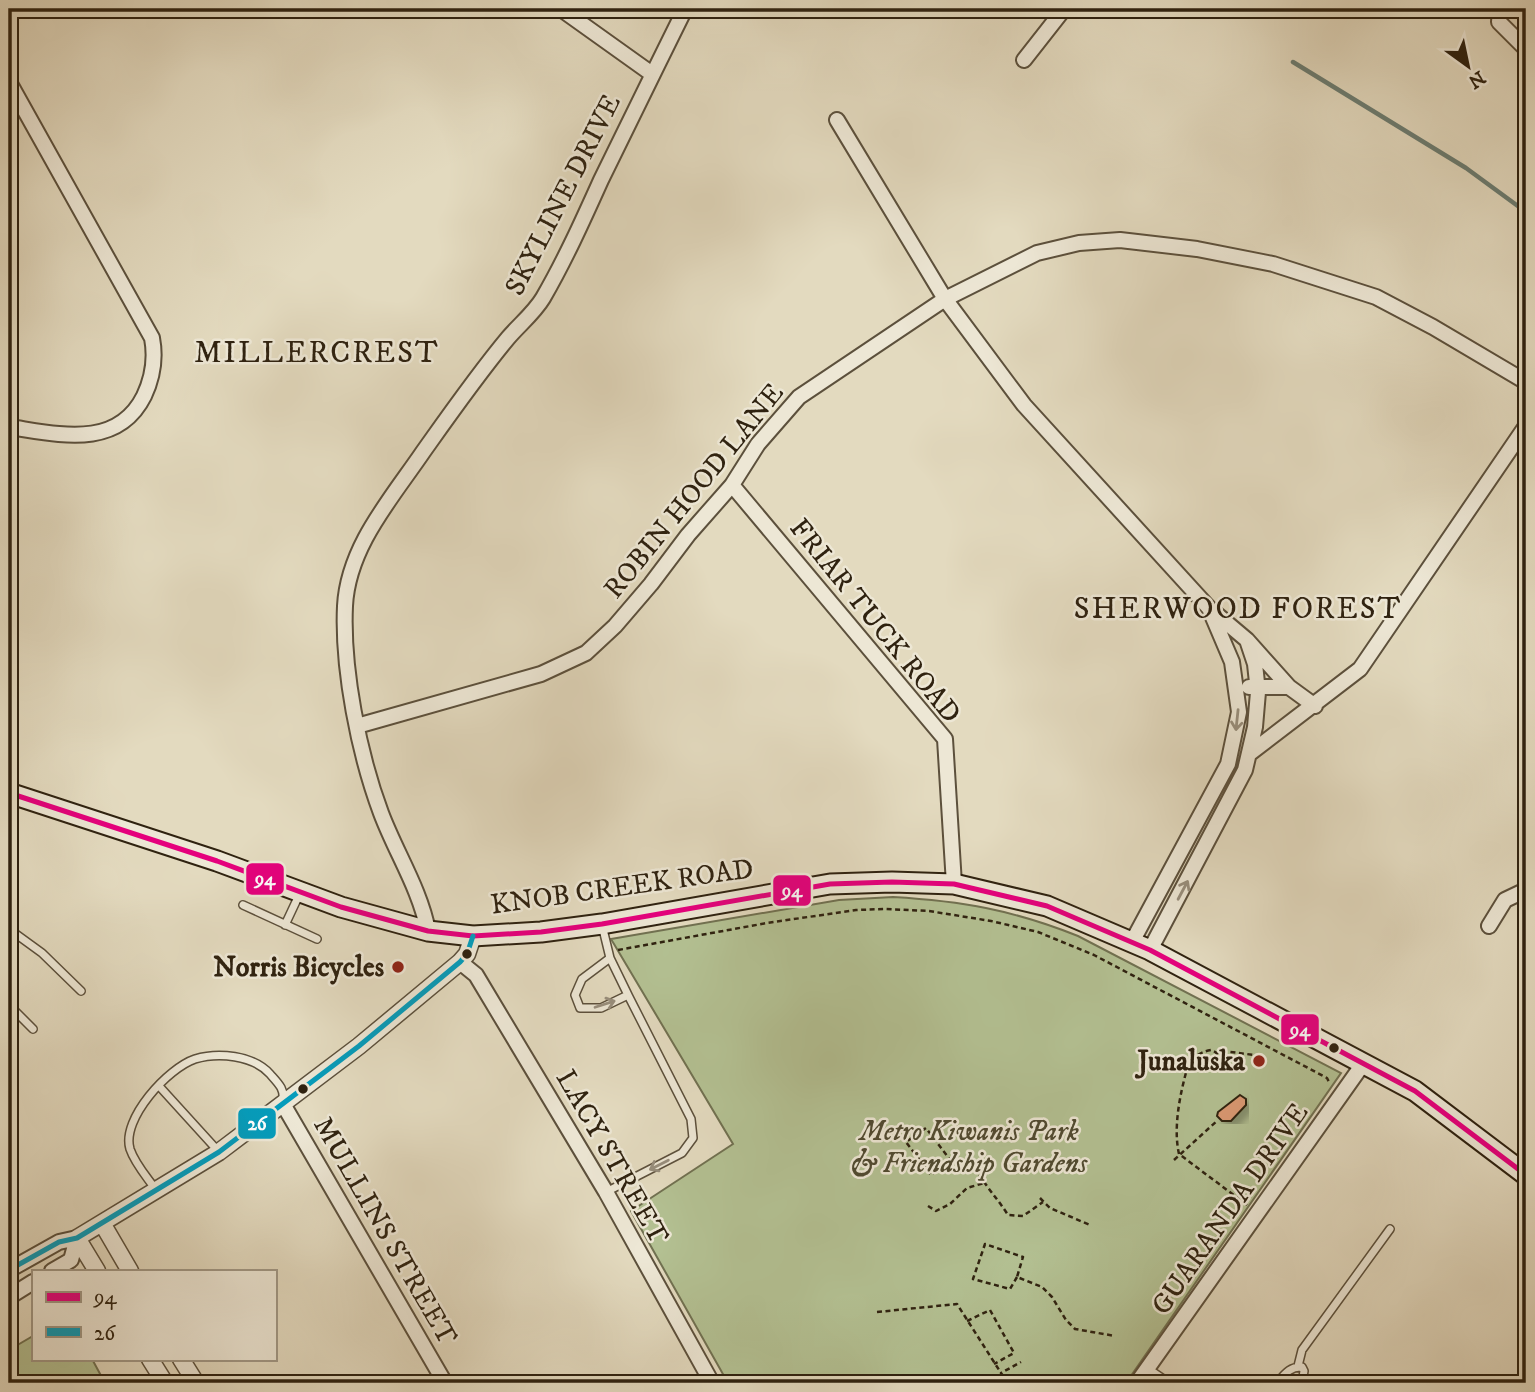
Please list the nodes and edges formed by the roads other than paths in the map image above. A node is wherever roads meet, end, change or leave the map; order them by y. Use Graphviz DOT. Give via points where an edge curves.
graph roads {
  1 [pos="561,9"];
  2 [pos="685,9"];
  3 [pos="1064,9"];
  4 [pos="1500,9"];
  5 [pos="1526,49"];
  6 [pos="1024,60"];
  7 [pos="652,74"];
  8 [pos="9,82"];
  9 [pos="837,120"];
  10 [pos="945,299"];
  11 [pos="1526,382"];
  12 [pos="1526,426"];
  13 [pos="9,427"];
  14 [pos="732,485"];
  15 [pos="1209,608"];
  16 [pos="1247,640"];
  17 [pos="1257,686"];
  18 [pos="1289,687"];
  19 [pos="1237,688"];
  20 [pos="1315,706"];
  21 [pos="357,726"];
  22 [pos="1249,754"];
  23 [pos="1228,764"];
  24 [pos="1245,771"];
  25 [pos="9,793"];
  26 [pos="954,884"];
  27 [pos="1526,890"];
  28 [pos="300,892"];
  29 [pos="243,905"];
  30 [pos="602,924"];
  31 [pos="285,925"];
  32 [pos="1489,926"];
  33 [pos="9,929"];
  34 [pos="428,931"];
  35 [pos="473,936"];
  36 [pos="317,939"];
  37 [pos="1141,946"];
  38 [pos="610,954"];
  39 [pos="460,962"];
  40 [pos="81,991"];
  41 [pos="628,995"];
  42 [pos="9,1005"];
  43 [pos="33,1028"];
  44 [pos="1363,1064"];
  45 [pos="159,1086"];
  46 [pos="283,1104"];
  47 [pos="219,1152"];
  48 [pos="1526,1175"];
  49 [pos="157,1190"];
  50 [pos="606,1192"];
  51 [pos="102,1223"];
  52 [pos="1390,1228"];
  53 [pos="78,1238"];
  54 [pos="9,1270"];
  55 [pos="54,1270"];
  56 [pos="96,1270"];
  57 [pos="130,1270"];
  58 [pos="32,1283"];
  59 [pos="9,1297"];
  60 [pos="151,1360"];
  61 [pos="182,1360"];
  62 [pos="1298,1366"];
  63 [pos="1147,1368"];
  64 [pos="165,1383"];
  65 [pos="196,1383"];
  66 [pos="445,1383"];
  67 [pos="712,1383"];
  68 [pos="1138,1383"];
  69 [pos="1169,1383"];
  70 [pos="1277,1383"];
  71 [pos="1302,1383"];
  1 -- 7 [label="street"];
  2 -- 7 [label="street, SKYLINE DRIVE"];
  3 -- 6 [label="street"];
  4 -- 5 [label="street" via="1499,22"];
  7 -- 21 [label="street, SKYLINE DRIVE" via="541,301 443,423 359,550 345,604 346,651"];
  8 -- 13 [label="street" via="152,338 155,353 140,405 127,421 108,431 66,435"];
  9 -- 10 [label="street"];
  10 -- 11 [label="street, ROBIN HOOD LANE" via="1037,253 1079,243 1120,240 1198,249 1273,264 1376,297"];
  10 -- 14 [label="street, ROBIN HOOD LANE" via="799,397 758,444"];
  10 -- 15 [label="street" via="1024,405"];
  12 -- 20 [label="street" via="1360,670"];
  14 -- 21 [label="street, ROBIN HOOD LANE" via="615,626 586,653 541,674"];
  14 -- 26 [label="street, FRIAR TUCK ROAD" via="945,739"];
  15 -- 16 [label="street"];
  15 -- 19 [label="street" via="1232,662"];
  16 -- 17 [label="street"];
  16 -- 18 [label="street"];
  17 -- 18 [label="street"];
  17 -- 19 [label="street"];
  17 -- 22 [label="street"];
  18 -- 20 [label="street"];
  19 -- 23 [label="street, one-way" via="1239,712"];
  20 -- 22 [label="street"];
  21 -- 34 [label="street, SKYLINE DRIVE" via="382,814"];
  22 -- 24 [label="street"];
  23 -- 24 [label="street"];
  23 -- 37 [label="street"];
  37 -- 24 [label="street, one-way"];
  25 -- 28 [label="main road, KNOB CREEK ROAD"];
  26 -- 30 [label="main road, KNOB CREEK ROAD" via="830,884"];
  26 -- 37 [label="main road, KNOB CREEK ROAD" via="1047,906"];
  27 -- 32 [label="street" via="1505,900"];
  28 -- 31 [label="lane"];
  28 -- 34 [label="main road, KNOB CREEK ROAD"];
  29 -- 31 [label="lane"];
  30 -- 35 [label="main road, KNOB CREEK ROAD"];
  30 -- 38 [label="lane"];
  31 -- 36 [label="lane"];
  33 -- 40 [label="lane"];
  34 -- 35 [label="main road, KNOB CREEK ROAD"];
  35 -- 39 [label="street"];
  37 -- 44 [label="main road, KNOB CREEK ROAD"];
  38 -- 41 [label="lane"];
  38 -- 41 [label="lane, one-way" via="582,979 575,995 580,1008 601,1008"];
  39 -- 46 [label="street"];
  39 -- 50 [label="street, LACY STREET" via="477,975"];
  41 -- 50 [label="lane, one-way" via="691,1119 693,1138 682,1153"];
  42 -- 43 [label="lane"];
  44 -- 48 [label="main road, KNOB CREEK ROAD" via="1415,1091"];
  44 -- 63 [label="street, GUARANDA DRIVE"];
  45 -- 46 [label="lane" via="177,1068 195,1059 250,1060 263,1066 281,1086"];
  45 -- 47 [label="lane"];
  45 -- 49 [label="lane" via="141,1106 129,1141 137,1163"];
  46 -- 47 [label="street"];
  46 -- 66 [label="street, MULLINS STREET"];
  47 -- 49 [label="street"];
  49 -- 51 [label="street"];
  50 -- 67 [label="street, LACY STREET"];
  51 -- 53 [label="street"];
  51 -- 57 [label="street"];
  52 -- 62 [label="lane" via="1302,1350"];
  53 -- 54 [label="street" via="59,1242"];
  53 -- 55 [label="street" via="71,1260"];
  53 -- 56 [label="street"];
  58 -- 59 [label="street"];
  60 -- 64 [label="street"];
  61 -- 65 [label="street"];
  62 -- 70 [label="lane"];
  62 -- 71 [label="lane" via="1304,1371"];
  63 -- 68 [label="street, GUARANDA DRIVE"];
  63 -- 69 [label="lane"];
}
